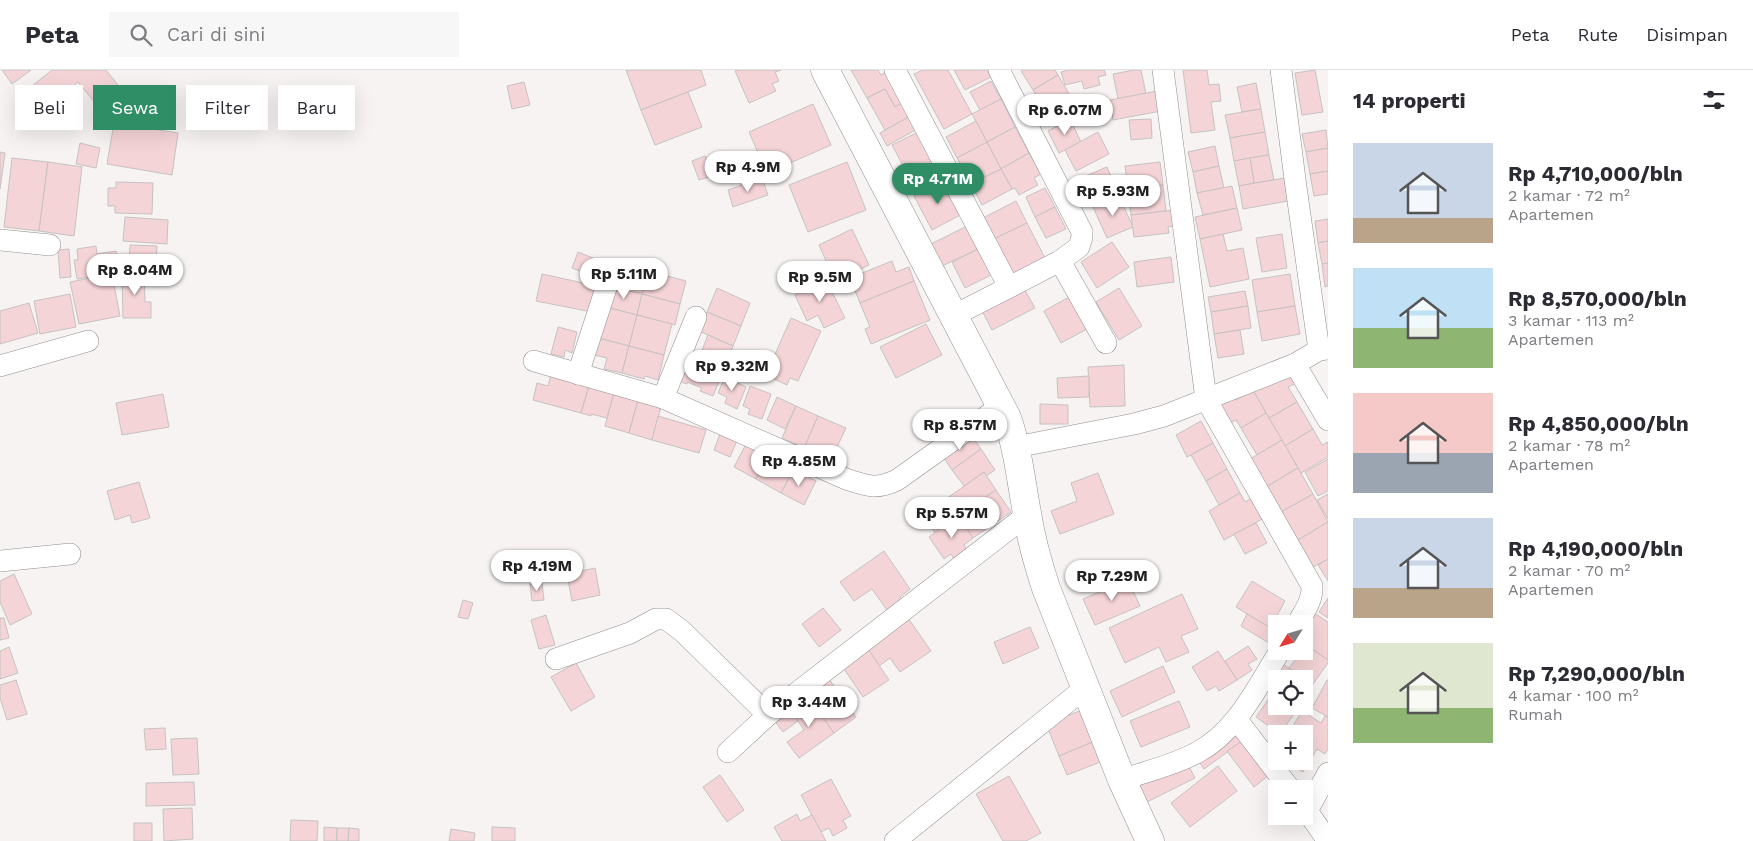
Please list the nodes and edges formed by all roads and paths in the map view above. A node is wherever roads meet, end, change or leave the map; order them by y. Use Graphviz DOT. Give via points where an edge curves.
graph roads {
  1 [pos="825,70"];
  2 [pos="895,70"];
  3 [pos="1164,70"];
  4 [pos="1281,70"];
  5 [pos="1004,71"];
  6 [pos="0,240"];
  7 [pos="50,245"];
  8 [pos="1060,260"];
  9 [pos="609,280"];
  10 [pos="1009,287"];
  11 [pos="953,316"];
  12 [pos="696,317"];
  13 [pos="88,341"];
  14 [pos="1106,343"];
  15 [pos="1323,349"];
  16 [pos="534,361"];
  17 [pos="1295,364"];
  18 [pos="0,366"];
  19 [pos="578,374"];
  20 [pos="663,398"];
  21 [pos="1206,399"];
  22 [pos="1001,406"];
  23 [pos="1327,417"];
  24 [pos="1016,447"];
  25 [pos="1027,515"];
  26 [pos="70,554"];
  27 [pos="0,561"];
  28 [pos="1302,615"];
  29 [pos="556,659"];
  30 [pos="1274,660"];
  31 [pos="1085,688"];
  32 [pos="768,715"];
  33 [pos="1237,720"];
  34 [pos="728,752"];
  35 [pos="1328,773"];
  36 [pos="1122,780"];
  37 [pos="1283,780"];
  38 [pos="1313,796"];
  39 [pos="1313,820"];
  40 [pos="895,841"];
  41 [pos="1150,841"];
  42 [pos="1328,841"];
  1 -- 11 [label="street"];
  2 -- 10 [label="street"];
  3 -- 21 [label="street"];
  4 -- 15 [label="street" via="1296,187"];
  5 -- 8 [label="street" via="1082,232 1079,247"];
  6 -- 7 [label="street"];
  8 -- 10 [label="street"];
  8 -- 14 [label="street"];
  9 -- 19 [label="street"];
  10 -- 11 [label="street"];
  11 -- 22 [label="street"];
  12 -- 20 [label="street"];
  13 -- 18 [label="street"];
  15 -- 17 [label="street"];
  16 -- 19 [label="street"];
  17 -- 21 [label="street"];
  17 -- 23 [label="street"];
  19 -- 20 [label="street"];
  20 -- 22 [label="street" via="846,479 874,486 897,480"];
  21 -- 24 [label="street" via="1134,424"];
  21 -- 28 [label="street" via="1312,586"];
  22 -- 24 [label="street"];
  24 -- 25 [label="street"];
  25 -- 31 [label="street" via="1039,569"];
  25 -- 32 [label="street"];
  26 -- 27 [label="street"];
  29 -- 32 [label="street" via="666,619"];
  30 -- 33 [label="street"];
  31 -- 36 [label="street"];
  31 -- 40 [label="street"];
  32 -- 34 [label="street"];
  33 -- 36 [label="street" via="1199,752"];
  33 -- 37 [label="street"];
  35 -- 38 [label="street"];
  36 -- 41 [label="street"];
  39 -- 42 [label="street"];
}
